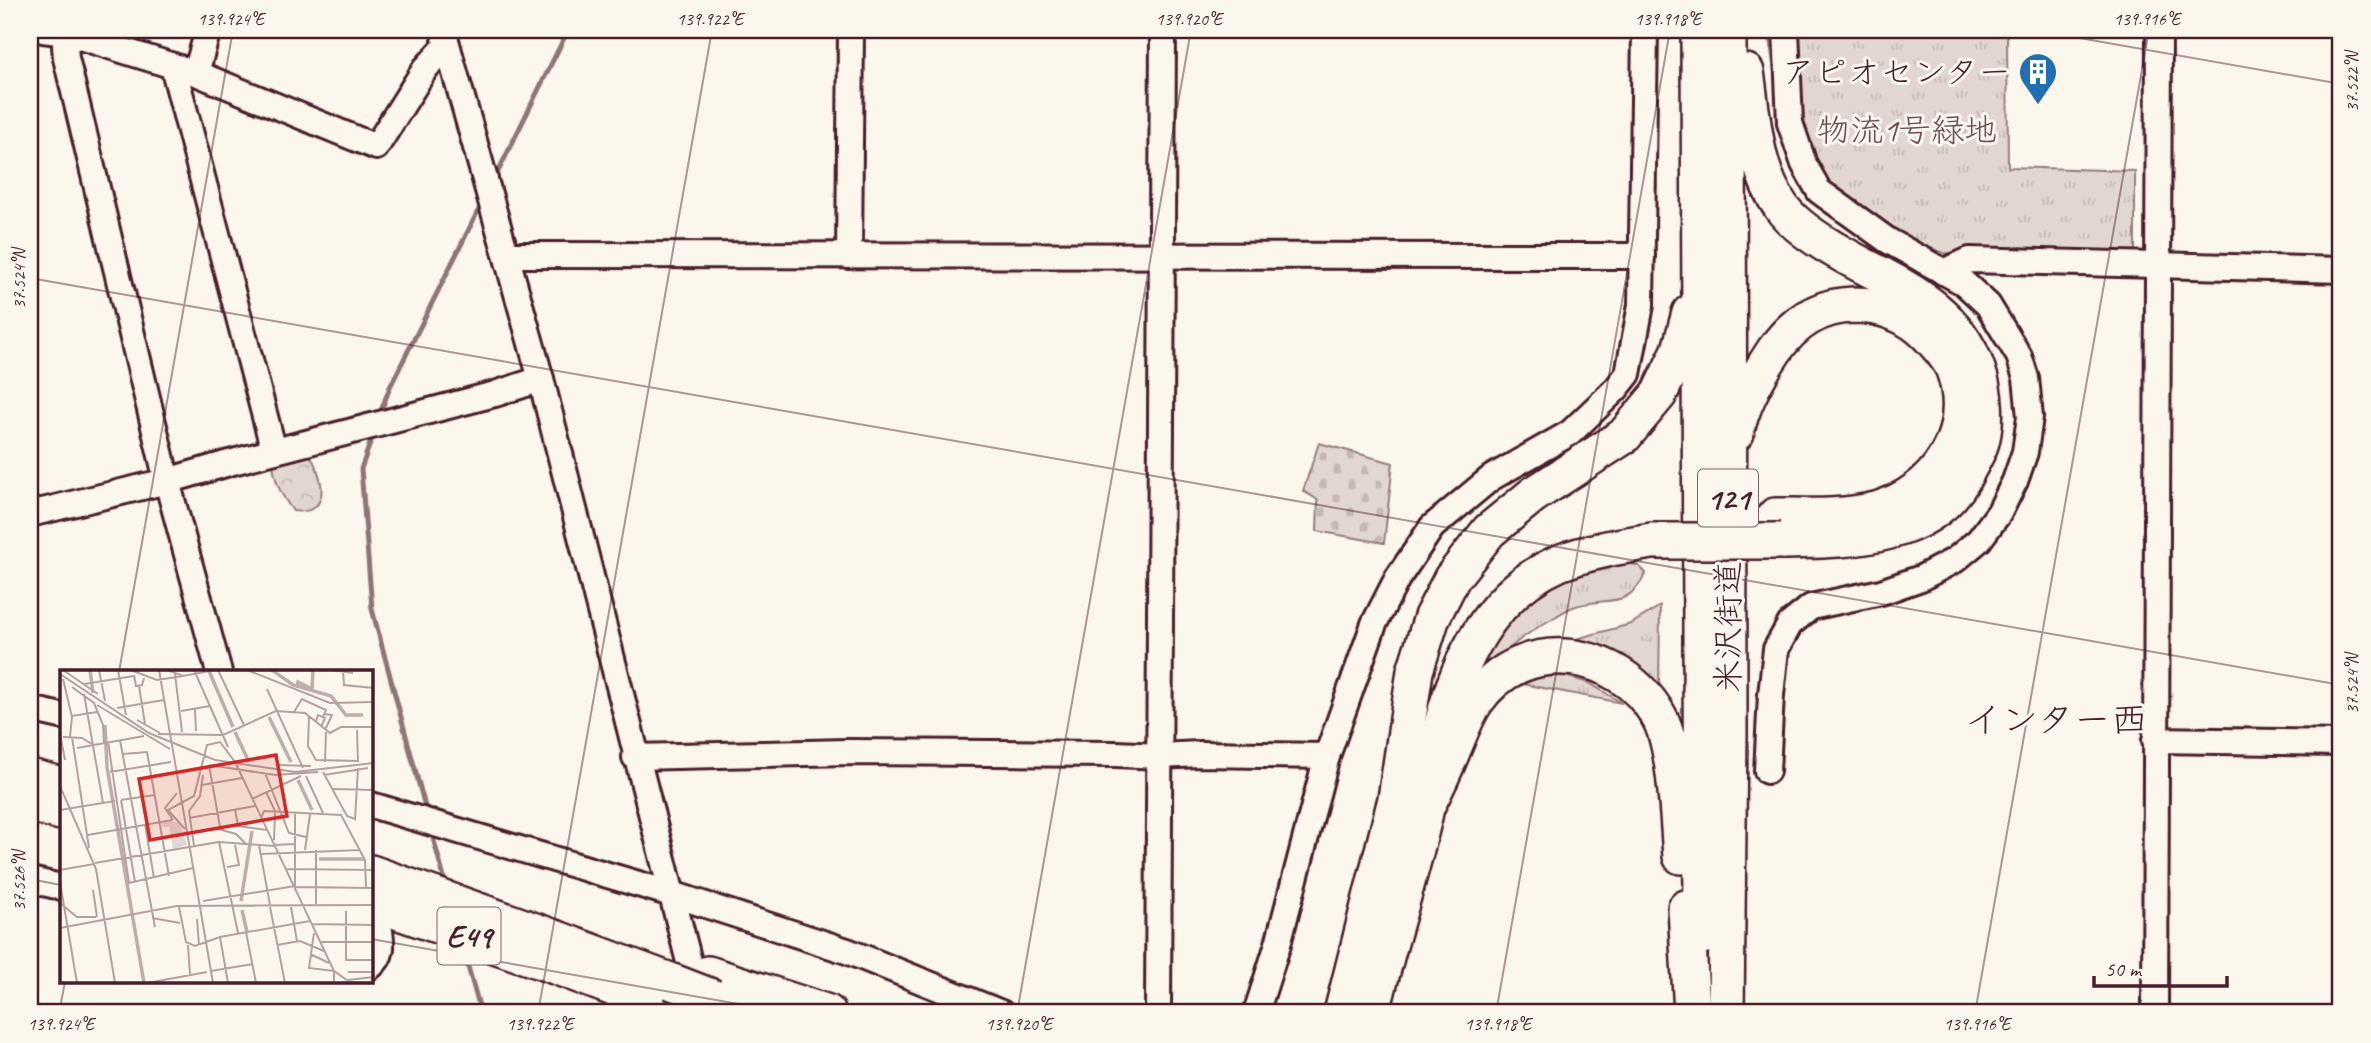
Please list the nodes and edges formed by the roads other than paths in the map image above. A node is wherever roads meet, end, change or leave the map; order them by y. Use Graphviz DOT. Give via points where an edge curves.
graph roads {
  1 [pos="208,30"];
  2 [pos="851,30"];
  3 [pos="1163,30"];
  4 [pos="1645,30"];
  5 [pos="1699,30"];
  6 [pos="1728,30"];
  7 [pos="1743,30"];
  8 [pos="1786,30"];
  9 [pos="2159,30"];
  10 [pos="60,31"];
  11 [pos="445,37"];
  12 [pos="185,70"];
  13 [pos="507,256"];
  14 [pos="849,256"];
  15 [pos="1163,256"];
  16 [pos="1642,256"];
  17 [pos="2159,266"];
  18 [pos="2341,270"];
  19 [pos="1943,272"];
  20 [pos="1701,280"];
  21 [pos="541,379"];
  22 [pos="274,451"];
  23 [pos="167,481"];
  24 [pos="1728,482"];
  25 [pos="30,514"];
  26 [pos="1778,528"];
  27 [pos="218,670"];
  28 [pos="30,709"];
  29 [pos="60,716"];
  30 [pos="2155,740"];
  31 [pos="2341,743"];
  32 [pos="1327,756"];
  33 [pos="635,757"];
  34 [pos="1160,757"];
  35 [pos="1768,771"];
  36 [pos="30,777"];
  37 [pos="60,785"];
  38 [pos="1411,803"];
  39 [pos="30,804"];
  40 [pos="373,806"];
  41 [pos="60,812"];
  42 [pos="30,880"];
  43 [pos="60,887"];
  44 [pos="672,894"];
  45 [pos="376,897"];
  46 [pos="553,952"];
  47 [pos="373,964"];
  48 [pos="1367,970"];
  49 [pos="673,992"];
  50 [pos="708,995"];
  51 [pos="636,1013"];
  52 [pos="750,1013"];
  53 [pos="828,1013"];
  54 [pos="1001,1013"];
  55 [pos="1158,1013"];
  56 [pos="1256,1013"];
  57 [pos="1328,1013"];
  58 [pos="1342,1013"];
  59 [pos="1366,1013"];
  60 [pos="1372,1013"];
  61 [pos="1692,1013"];
  62 [pos="1702,1013"];
  63 [pos="1726,1013"];
  64 [pos="2155,1013"];
  1 -- 12 [label="street"];
  2 -- 14 [label="street"];
  3 -- 15 [label="street"];
  4 -- 16 [label="street"];
  5 -- 20 [label="highway, 米沢街道 / 121"];
  6 -- 24 [label="highway, 米沢街道 / 121"];
  7 -- 26 [label="highway" via="1758,152 1768,186 1783,210 1806,232 1915,293 1952,324 1970,350 1981,381 1984,413 1981,443 1965,476 1948,500 1925,517 1902,529 1870,536"];
  8 -- 19 [label="street" via="1790,123 1819,191 1886,240"];
  9 -- 17 [label="street"];
  10 -- 12 [label="street"];
  10 -- 23 [label="street"];
  11 -- 12 [label="street" via="376,147"];
  11 -- 13 [label="street"];
  12 -- 22 [label="street"];
  13 -- 14 [label="street"];
  13 -- 21 [label="street"];
  14 -- 15 [label="street"];
  15 -- 16 [label="street"];
  15 -- 34 [label="street"];
  16 -- 32 [label="street" via="1642,305 1628,374 1570,433 1491,478 1433,527 1397,579 1374,624"];
  17 -- 18 [label="street"];
  17 -- 19 [label="street" via="1970,260"];
  17 -- 30 [label="street"];
  19 -- 35 [label="street" via="1964,283 1988,305 2019,355 2030,417 2015,481 1979,540 1955,560 1881,592 1811,607 1790,624 1776,649"];
  20 -- 38 [label="highway" via="1680,350 1660,394 1624,436 1533,495 1489,531 1452,578 1432,617 1415,671"];
  20 -- 62 [label="highway, 米沢街道 / 121"];
  21 -- 22 [label="street"];
  21 -- 33 [label="street"];
  22 -- 23 [label="street"];
  23 -- 25 [label="street"];
  23 -- 27 [label="street"];
  24 -- 26 [label="highway" via="1738,424 1754,387 1780,342 1796,325 1816,312 1843,306 1870,305 1913,320 1954,369 1958,419 1953,445 1941,467 1906,497 1877,509"];
  24 -- 63 [label="highway, 米沢街道 / 121"];
  26 -- 38 [label="highway, bridge" via="1651,532 1560,563 1524,584 1495,609 1474,640 1456,675"];
  28 -- 29 [label="street"];
  30 -- 31 [label="street"];
  30 -- 64 [label="street"];
  32 -- 34 [label="street"];
  32 -- 56 [label="street"];
  33 -- 34 [label="street" via="848,752"];
  33 -- 44 [label="street"];
  34 -- 55 [label="street"];
  36 -- 37 [label="highway"];
  38 -- 48 [label="highway"];
  38 -- 61 [label="highway" via="1477,700 1494,681 1519,666 1544,656 1580,658 1614,670 1637,686 1662,723 1672,769"];
  39 -- 41 [label="highway"];
  40 -- 44 [label="street"];
  42 -- 43 [label="street"];
  44 -- 50 [label="street"];
  44 -- 54 [label="street" via="847,951"];
  45 -- 46 [label="highway, E49"];
  45 -- 46 [label="highway, E49" via="428,893"];
  45 -- 47 [label="street" via="382,949"];
  46 -- 49 [label="highway"];
  46 -- 49 [label="highway, E49"];
  46 -- 51 [label="highway"];
  48 -- 57 [label="highway"];
  48 -- 58 [label="highway"];
  48 -- 59 [label="highway"];
  48 -- 60 [label="highway"];
  49 -- 50 [label="highway"];
  50 -- 52 [label="highway"];
  50 -- 53 [label="highway"];
}
